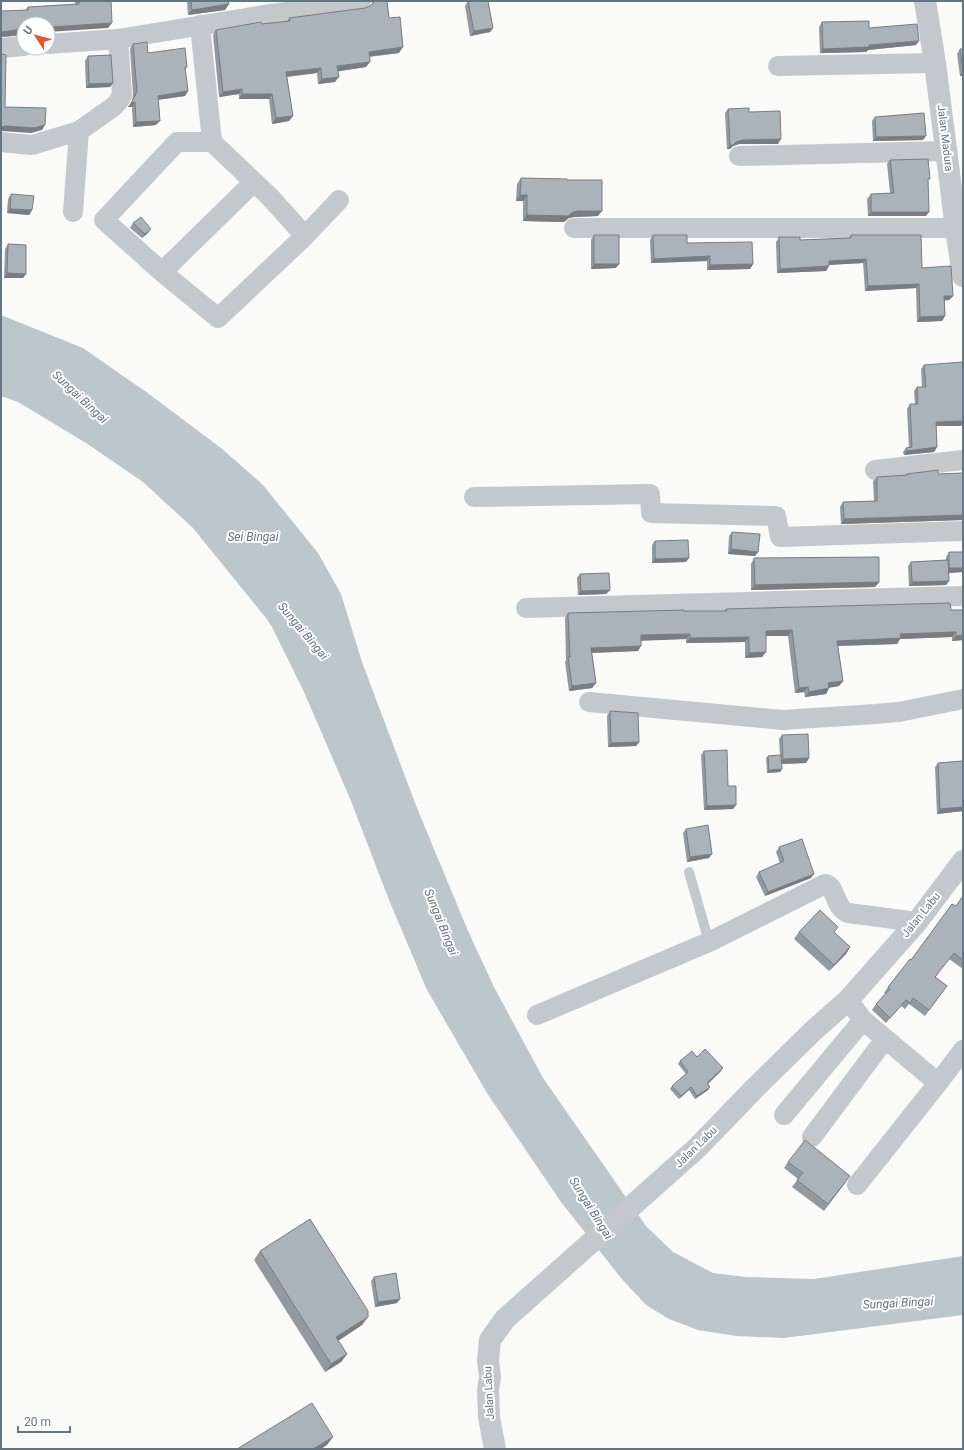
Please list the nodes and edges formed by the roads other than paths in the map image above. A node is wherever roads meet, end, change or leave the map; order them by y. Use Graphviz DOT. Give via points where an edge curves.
graph roads {
  1 [pos="361,1"];
  2 [pos="925,1"];
  3 [pos="200,25"];
  4 [pos="118,39"];
  5 [pos="56,43"];
  6 [pos="16,47"];
  7 [pos="1,48"];
  8 [pos="935,63"];
  9 [pos="778,66"];
  10 [pos="79,131"];
  11 [pos="1,142"];
  12 [pos="212,142"];
  13 [pos="946,151"];
  14 [pos="739,156"];
  15 [pos="254,182"];
  16 [pos="339,200"];
  17 [pos="74,212"];
  18 [pos="574,228"];
  19 [pos="956,228"];
  20 [pos="305,236"];
  21 [pos="162,272"];
  22 [pos="963,276"];
  23 [pos="963,460"];
  24 [pos="876,470"];
  25 [pos="474,497"];
  26 [pos="963,531"];
  27 [pos="963,596"];
  28 [pos="526,608"];
  29 [pos="963,699"];
  30 [pos="589,702"];
  31 [pos="963,861"];
  32 [pos="689,872"];
  33 [pos="917,922"];
  34 [pos="709,942"];
  35 [pos="848,1000"];
  36 [pos="537,1015"];
  37 [pos="863,1020"];
  38 [pos="885,1039"];
  39 [pos="963,1050"];
  40 [pos="938,1083"];
  41 [pos="784,1115"];
  42 [pos="812,1137"];
  43 [pos="856,1185"];
  44 [pos="495,1449"];
  1 -- 3 [label="street"];
  2 -- 8 [label="street, Jalan Madura"];
  3 -- 4 [label="street"];
  3 -- 12 [label="street"];
  4 -- 5 [label="street"];
  4 -- 10 [label="street" via="122,94 113,107"];
  6 -- 7 [label="street"];
  8 -- 9 [label="street"];
  8 -- 13 [label="street, Jalan Madura"];
  10 -- 11 [label="street" via="32,145"];
  10 -- 17 [label="street"];
  12 -- 15 [label="street"];
  12 -- 21 [label="street" via="177,142 104,220"];
  13 -- 14 [label="street"];
  13 -- 19 [label="street, Jalan Madura"];
  15 -- 20 [label="street"];
  15 -- 21 [label="street"];
  16 -- 20 [label="street"];
  18 -- 19 [label="street"];
  19 -- 22 [label="street, Jalan Madura"];
  20 -- 21 [label="street" via="218,318"];
  23 -- 24 [label="street"];
  25 -- 26 [label="street" via="650,494 651,513 776,516 780,537"];
  27 -- 28 [label="street"];
  29 -- 30 [label="street" via="884,713 783,720"];
  31 -- 33 [label="street, Jalan Labu"];
  32 -- 34 [label="lane"];
  33 -- 34 [label="street" via="843,911 831,887 825,884"];
  33 -- 35 [label="street, Jalan Labu"];
  34 -- 36 [label="street"];
  35 -- 37 [label="street"];
  35 -- 44 [label="street, Jalan Labu" via="808,1036 697,1148 505,1319 490,1340 488,1361 489,1417"];
  37 -- 38 [label="street"];
  37 -- 41 [label="street"];
  38 -- 40 [label="street"];
  38 -- 42 [label="street"];
  39 -- 40 [label="street"];
  40 -- 43 [label="street"];
}
